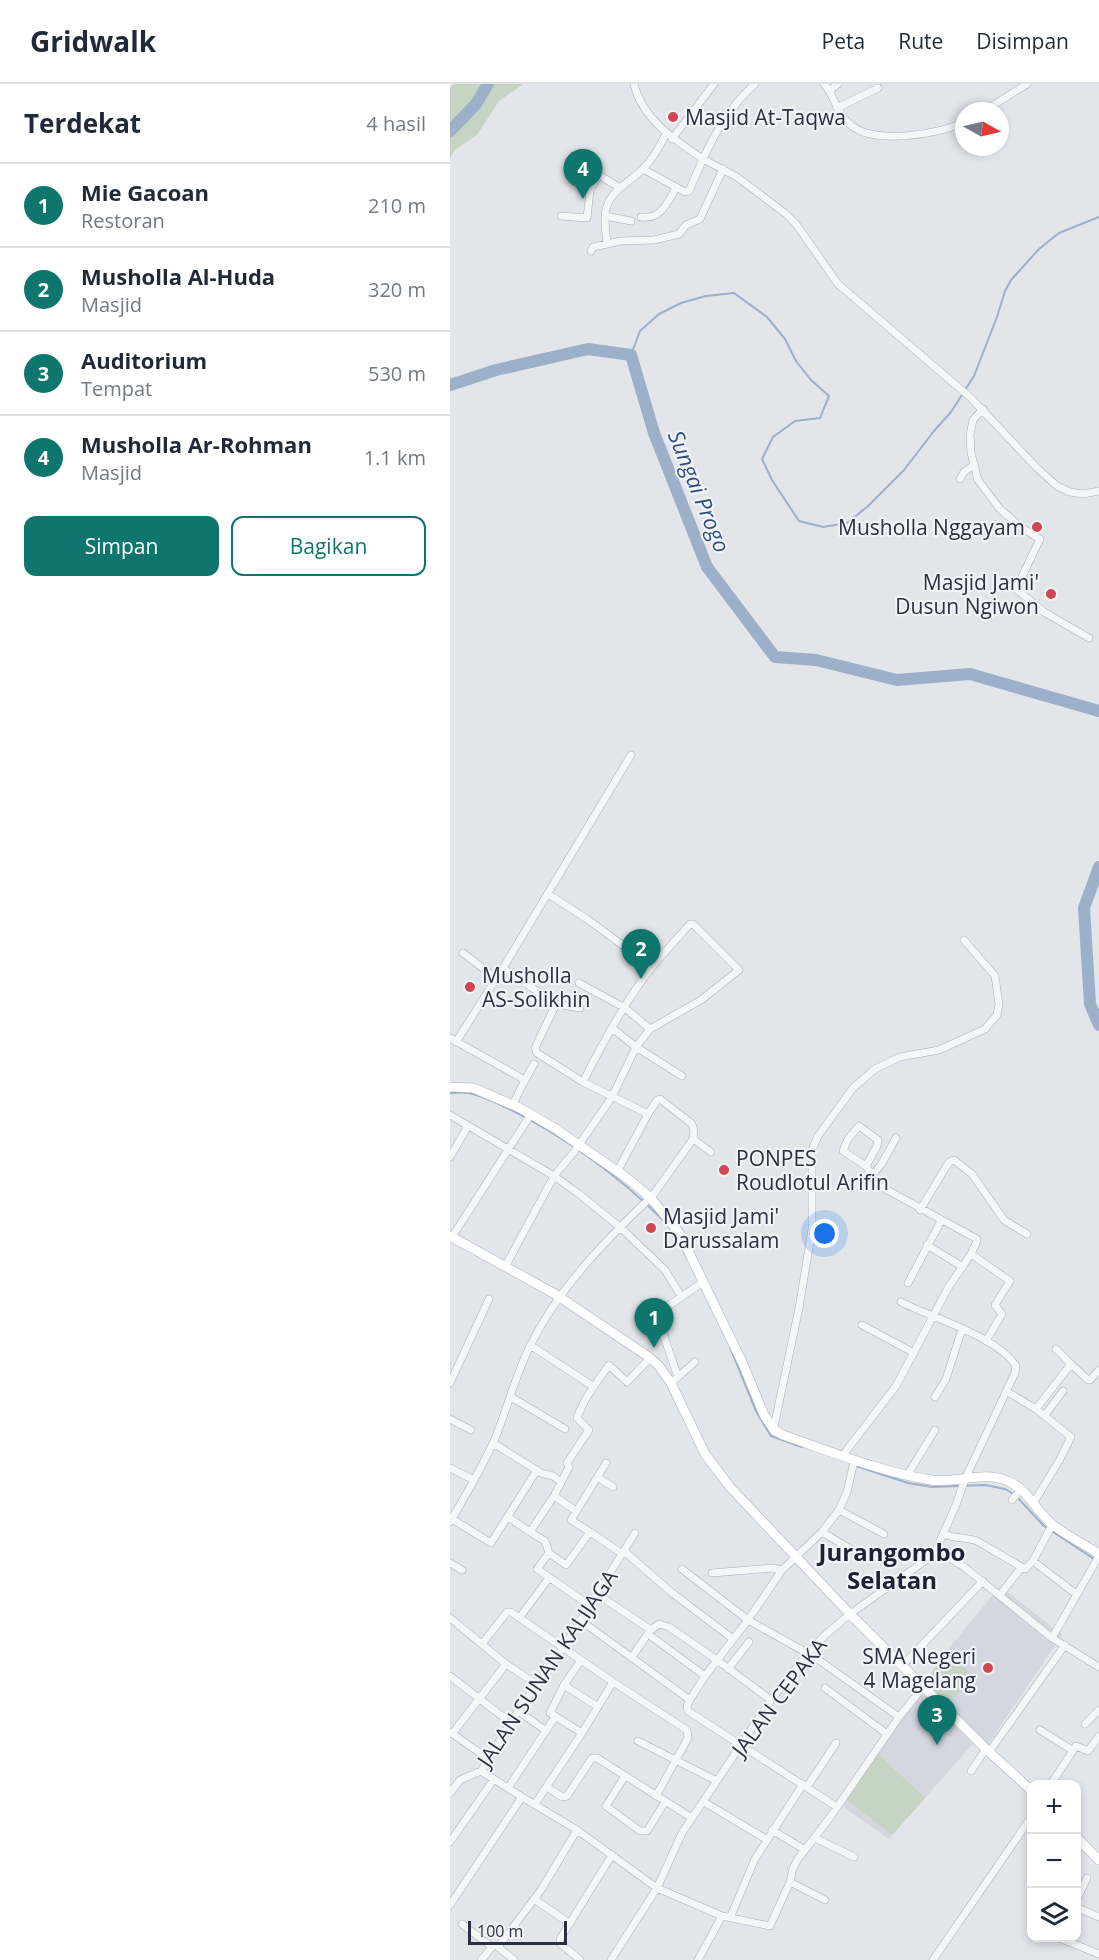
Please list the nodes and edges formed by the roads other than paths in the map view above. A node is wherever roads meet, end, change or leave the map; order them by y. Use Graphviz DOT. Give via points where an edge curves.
graph roads {
  1 [pos="634,84"];
  2 [pos="714,84"];
  3 [pos="755,84"];
  4 [pos="838,84"];
  5 [pos="1027,84"];
  6 [pos="826,87"];
  7 [pos="878,88"];
  8 [pos="998,102"];
  9 [pos="837,108"];
  10 [pos="955,125"];
  11 [pos="669,136"];
  12 [pos="703,159"];
  13 [pos="643,169"];
  14 [pos="723,169"];
  15 [pos="620,188"];
  16 [pos="676,188"];
  17 [pos="561,216"];
  18 [pos="605,216"];
  19 [pos="641,217"];
  20 [pos="631,221"];
  21 [pos="607,244"];
  22 [pos="591,251"];
  23 [pos="983,409"];
  24 [pos="974,465"];
  25 [pos="960,479"];
  26 [pos="1099,491"];
  27 [pos="1089,638"];
  28 [pos="631,755"];
  29 [pos="548,894"];
  30 [pos="964,940"];
  31 [pos="463,953"];
  32 [pos="503,968"];
  33 [pos="652,968"];
  34 [pos="497,979"];
  35 [pos="579,983"];
  36 [pos="556,1004"];
  37 [pos="580,1008"];
  38 [pos="625,1008"];
  39 [pos="612,1028"];
  40 [pos="650,1029"];
  41 [pos="453,1040"];
  42 [pos="636,1047"];
  43 [pos="534,1064"];
  44 [pos="682,1076"];
  45 [pos="525,1080"];
  46 [pos="583,1082"];
  47 [pos="450,1087"];
  48 [pos="612,1096"];
  49 [pos="513,1104"];
  50 [pos="648,1114"];
  51 [pos="450,1115"];
  52 [pos="529,1118"];
  53 [pos="468,1126"];
  54 [pos="896,1138"];
  55 [pos="693,1139"];
  56 [pos="577,1148"];
  57 [pos="509,1149"];
  58 [pos="711,1152"];
  59 [pos="450,1157"];
  60 [pos="866,1166"];
  61 [pos="617,1172"];
  62 [pos="872,1175"];
  63 [pos="554,1176"];
  64 [pos="648,1201"];
  65 [pos="920,1210"];
  66 [pos="941,1221"];
  67 [pos="621,1228"];
  68 [pos="1027,1234"];
  69 [pos="451,1237"];
  70 [pos="927,1245"];
  71 [pos="971,1254"];
  72 [pos="506,1267"];
  73 [pos="963,1267"];
  74 [pos="703,1282"];
  75 [pos="908,1283"];
  76 [pos="681,1296"];
  77 [pos="559,1297"];
  78 [pos="489,1299"];
  79 [pos="901,1302"];
  80 [pos="933,1317"];
  81 [pos="862,1325"];
  82 [pos="962,1329"];
  83 [pos="986,1341"];
  84 [pos="531,1345"];
  85 [pos="1056,1349"];
  86 [pos="914,1353"];
  87 [pos="650,1358"];
  88 [pos="450,1359"];
  89 [pos="695,1362"];
  90 [pos="459,1364"];
  91 [pos="1071,1364"];
  92 [pos="1099,1370"];
  93 [pos="674,1380"];
  94 [pos="450,1383"];
  95 [pos="591,1385"];
  96 [pos="1006,1391"];
  97 [pos="1063,1391"];
  98 [pos="511,1397"];
  99 [pos="935,1397"];
  100 [pos="1036,1409"];
  101 [pos="1045,1415"];
  102 [pos="450,1419"];
  103 [pos="774,1427"];
  104 [pos="565,1429"];
  105 [pos="471,1430"];
  106 [pos="935,1430"];
  107 [pos="493,1443"];
  108 [pos="843,1455"];
  109 [pos="606,1463"];
  110 [pos="854,1466"];
  111 [pos="450,1468"];
  112 [pos="537,1470"];
  113 [pos="908,1474"];
  114 [pos="599,1478"];
  115 [pos="964,1479"];
  116 [pos="474,1480"];
  117 [pos="561,1482"];
  118 [pos="613,1487"];
  119 [pos="554,1496"];
  120 [pos="1034,1502"];
  121 [pos="839,1510"];
  122 [pos="576,1511"];
  123 [pos="508,1517"];
  124 [pos="451,1520"];
  125 [pos="1052,1525"];
  126 [pos="530,1532"];
  127 [pos="590,1532"];
  128 [pos="822,1532"];
  129 [pos="635,1533"];
  130 [pos="884,1533"];
  131 [pos="944,1534"];
  132 [pos="936,1550"];
  133 [pos="621,1551"];
  134 [pos="549,1553"];
  135 [pos="1099,1555"];
  136 [pos="796,1557"];
  137 [pos="867,1559"];
  138 [pos="1033,1561"];
  139 [pos="450,1563"];
  140 [pos="1021,1568"];
  141 [pos="682,1569"];
  142 [pos="462,1570"];
  143 [pos="782,1570"];
  144 [pos="712,1573"];
  145 [pos="549,1578"];
  146 [pos="982,1581"];
  147 [pos="597,1594"];
  148 [pos="1076,1594"];
  149 [pos="1000,1595"];
  150 [pos="589,1605"];
  151 [pos="850,1614"];
  152 [pos="520,1617"];
  153 [pos="450,1618"];
  154 [pos="580,1620"];
  155 [pos="748,1620"];
  156 [pos="650,1632"];
  157 [pos="1052,1638"];
  158 [pos="733,1639"];
  159 [pos="749,1642"];
  160 [pos="482,1644"];
  161 [pos="1065,1645"];
  162 [pos="563,1648"];
  163 [pos="807,1653"];
  164 [pos="632,1657"];
  165 [pos="581,1660"];
  166 [pos="717,1660"];
  167 [pos="506,1664"];
  168 [pos="903,1665"];
  169 [pos="1099,1667"];
  170 [pos="728,1669"];
  171 [pos="450,1676"];
  172 [pos="705,1676"];
  173 [pos="613,1682"];
  174 [pos="538,1685"];
  175 [pos="564,1685"];
  176 [pos="924,1686"];
  177 [pos="825,1688"];
  178 [pos="479,1699"];
  179 [pos="690,1700"];
  180 [pos="771,1700"];
  181 [pos="598,1707"];
  182 [pos="1099,1710"];
  183 [pos="518,1711"];
  184 [pos="555,1717"];
  185 [pos="899,1717"];
  186 [pos="511,1723"];
  187 [pos="1085,1724"];
  188 [pos="545,1730"];
  189 [pos="1040,1730"];
  190 [pos="451,1733"];
  191 [pos="582,1733"];
  192 [pos="887,1734"];
  193 [pos="1099,1736"];
  194 [pos="638,1741"];
  195 [pos="836,1743"];
  196 [pos="741,1744"];
  197 [pos="987,1750"];
  198 [pos="1072,1750"];
  199 [pos="488,1758"];
  200 [pos="676,1761"];
  201 [pos="481,1771"];
  202 [pos="971,1771"];
  203 [pos="625,1776"];
  204 [pos="494,1779"];
  205 [pos="1054,1780"];
  206 [pos="717,1781"];
  207 [pos="805,1786"];
  208 [pos="1027,1786"];
  209 [pos="547,1787"];
  210 [pos="508,1788"];
  211 [pos="450,1793"];
  212 [pos="656,1796"];
  213 [pos="522,1797"];
  214 [pos="665,1802"];
  215 [pos="704,1802"];
  216 [pos="535,1804"];
  217 [pos="837,1807"];
  218 [pos="692,1818"];
  219 [pos="1027,1823"];
  220 [pos="577,1830"];
  221 [pos="772,1830"];
  222 [pos="815,1838"];
  223 [pos="766,1839"];
  224 [pos="1081,1841"];
  225 [pos="450,1842"];
  226 [pos="1099,1845"];
  227 [pos="805,1850"];
  228 [pos="612,1856"];
  229 [pos="854,1857"];
  230 [pos="1096,1857"];
  231 [pos="1087,1878"];
  232 [pos="790,1882"];
  233 [pos="657,1888"];
  234 [pos="1081,1892"];
  235 [pos="453,1894"];
  236 [pos="534,1899"];
  237 [pos="825,1900"];
  238 [pos="450,1905"];
  239 [pos="1081,1909"];
  240 [pos="726,1917"];
  241 [pos="1099,1917"];
  242 [pos="570,1923"];
  243 [pos="462,1924"];
  244 [pos="1069,1942"];
  245 [pos="1099,1954"];
  246 [pos="481,1960"];
  247 [pos="514,1960"];
  248 [pos="580,1960"];
  249 [pos="611,1960"];
  250 [pos="698,1960"];
  251 [pos="933,1960"];
  1 -- 11 [label="street" via="640,102"];
  2 -- 11 [label="street"];
  3 -- 12 [label="street" via="735,103"];
  4 -- 6 [label="street"];
  5 -- 8 [label="street"];
  6 -- 9 [label="street"];
  7 -- 9 [label="street"];
  9 -- 10 [label="street" via="856,129 878,134 929,134"];
  11 -- 12 [label="street"];
  11 -- 13 [label="street"];
  12 -- 14 [label="street"];
  12 -- 16 [label="street" via="689,191"];
  13 -- 15 [label="street"];
  13 -- 16 [label="street"];
  14 -- 21 [label="street" via="700,219 686,225 680,234"];
  14 -- 23 [label="street" via="786,214 838,284"];
  15 -- 17 [label="street" via="600,176 590,190 588,217"];
  15 -- 18 [label="street" via="608,203"];
  16 -- 19 [label="street" via="658,214"];
  18 -- 20 [label="street"];
  18 -- 21 [label="street"];
  21 -- 22 [label="street"];
  23 -- 24 [label="street" via="973,420 970,435"];
  23 -- 26 [label="street" via="1057,486 1083,494"];
  24 -- 25 [label="street"];
  24 -- 27 [label="street" via="978,480 1000,509 1040,539 1016,589 1044,612"];
  28 -- 29 [label="street"];
  29 -- 32 [label="street"];
  29 -- 33 [label="street"];
  30 -- 103 [label="street" via="995,976 997,1016 986,1029 939,1050 900,1057 875,1069 853,1088 818,1136 813,1150 812,1229"];
  31 -- 34 [label="street"];
  32 -- 34 [label="street"];
  32 -- 36 [label="street"];
  33 -- 38 [label="street"];
  33 -- 40 [label="street" via="692,923 739,970 701,1000"];
  34 -- 41 [label="street"];
  35 -- 38 [label="street"];
  36 -- 37 [label="street"];
  36 -- 46 [label="street" via="535,1051"];
  38 -- 39 [label="street"];
  38 -- 40 [label="street"];
  39 -- 42 [label="street"];
  39 -- 46 [label="street"];
  40 -- 42 [label="street"];
  41 -- 45 [label="street"];
  42 -- 44 [label="street"];
  42 -- 48 [label="street"];
  43 -- 45 [label="street"];
  45 -- 49 [label="street"];
  46 -- 48 [label="street"];
  47 -- 49 [label="main road" via="473,1088"];
  48 -- 50 [label="street"];
  48 -- 56 [label="street"];
  49 -- 52 [label="main road"];
  50 -- 55 [label="street" via="660,1099 693,1124"];
  50 -- 61 [label="street"];
  51 -- 53 [label="street"];
  52 -- 56 [label="main road"];
  52 -- 57 [label="street"];
  53 -- 57 [label="street"];
  53 -- 59 [label="street"];
  54 -- 62 [label="street"];
  55 -- 58 [label="street"];
  55 -- 64 [label="street"];
  56 -- 61 [label="main road"];
  56 -- 63 [label="street"];
  57 -- 63 [label="street"];
  57 -- 69 [label="street"];
  60 -- 60 [label="street" via="843,1150 858,1126 878,1140"];
  60 -- 62 [label="street"];
  61 -- 64 [label="main road"];
  62 -- 65 [label="street" via="878,1185"];
  63 -- 67 [label="street"];
  63 -- 72 [label="street"];
  64 -- 67 [label="street"];
  64 -- 74 [label="main road" via="680,1234"];
  65 -- 66 [label="street"];
  65 -- 68 [label="street" via="949,1162 954,1160 972,1174 1004,1220"];
  66 -- 70 [label="street"];
  66 -- 71 [label="street" via="976,1239"];
  67 -- 76 [label="street" via="665,1270"];
  67 -- 77 [label="street"];
  69 -- 72 [label="main road"];
  70 -- 73 [label="street"];
  70 -- 75 [label="street"];
  71 -- 73 [label="street"];
  71 -- 83 [label="street" via="1010,1281 995,1305 1002,1314"];
  72 -- 77 [label="main road"];
  73 -- 80 [label="street"];
  74 -- 76 [label="street"];
  74 -- 103 [label="main road" via="764,1415"];
  76 -- 93 [label="street" via="658,1313"];
  77 -- 84 [label="street"];
  77 -- 87 [label="main road"];
  78 -- 90 [label="street"];
  79 -- 80 [label="street"];
  80 -- 82 [label="street"];
  80 -- 86 [label="street"];
  81 -- 86 [label="street"];
  82 -- 83 [label="street"];
  82 -- 99 [label="street" via="946,1379"];
  83 -- 96 [label="street, JALAN CEPAKA" via="1015,1364"];
  84 -- 95 [label="street"];
  84 -- 98 [label="street"];
  85 -- 91 [label="street"];
  86 -- 108 [label="street" via="893,1391"];
  87 -- 93 [label="main road"];
  87 -- 117 [label="street" via="627,1382 609,1365 593,1387 577,1418 589,1430 567,1462 569,1467"];
  88 -- 90 [label="street"];
  89 -- 93 [label="street"];
  90 -- 94 [label="street"];
  91 -- 92 [label="street" via="1088,1380"];
  91 -- 100 [label="street"];
  93 -- 136 [label="main road" via="696,1437 714,1468"];
  96 -- 100 [label="street"];
  96 -- 115 [label="street, JALAN CEPAKA"];
  97 -- 101 [label="street"];
  98 -- 104 [label="street"];
  98 -- 107 [label="street"];
  100 -- 101 [label="street"];
  101 -- 120 [label="street" via="1071,1437"];
  102 -- 105 [label="street"];
  103 -- 108 [label="main road" via="783,1435"];
  106 -- 113 [label="street"];
  107 -- 112 [label="street"];
  107 -- 116 [label="street"];
  108 -- 113 [label="main road"];
  109 -- 114 [label="street"];
  110 -- 121 [label="street"];
  111 -- 116 [label="street"];
  112 -- 117 [label="street"];
  112 -- 123 [label="street"];
  113 -- 115 [label="main road" via="941,1481"];
  114 -- 118 [label="street"];
  114 -- 122 [label="street"];
  115 -- 120 [label="main road" via="999,1478 1016,1494"];
  115 -- 131 [label="street, JALAN CEPAKA"];
  116 -- 124 [label="street"];
  117 -- 119 [label="street"];
  119 -- 122 [label="street"];
  119 -- 126 [label="street"];
  120 -- 125 [label="main road"];
  121 -- 128 [label="street"];
  121 -- 130 [label="street"];
  122 -- 127 [label="street" via="571,1520"];
  123 -- 124 [label="street" via="491,1543"];
  123 -- 126 [label="street"];
  125 -- 135 [label="main road"];
  125 -- 138 [label="street"];
  126 -- 134 [label="street" via="545,1542"];
  127 -- 133 [label="street"];
  127 -- 134 [label="street" via="567,1565"];
  128 -- 136 [label="street"];
  128 -- 137 [label="street"];
  129 -- 133 [label="street, JALAN SUNAN KALIJAGA"];
  131 -- 132 [label="street, JALAN CEPAKA"];
  131 -- 140 [label="street" via="977,1541"];
  132 -- 146 [label="street"];
  132 -- 151 [label="street, JALAN CEPAKA"];
  133 -- 147 [label="street, JALAN SUNAN KALIJAGA"];
  133 -- 158 [label="street"];
  134 -- 145 [label="street" via="537,1569"];
  135 -- 148 [label="street"];
  136 -- 143 [label="street"];
  136 -- 151 [label="main road"];
  138 -- 140 [label="street" via="1026,1569"];
  138 -- 148 [label="street"];
  139 -- 142 [label="street"];
  140 -- 149 [label="street"];
  141 -- 155 [label="street"];
  143 -- 144 [label="street"];
  143 -- 155 [label="street"];
  145 -- 150 [label="street"];
  145 -- 152 [label="street"];
  146 -- 149 [label="street"];
  146 -- 168 [label="street"];
  147 -- 150 [label="street, JALAN SUNAN KALIJAGA"];
  147 -- 156 [label="street"];
  148 -- 157 [label="street"];
  149 -- 157 [label="street"];
  150 -- 154 [label="street, JALAN SUNAN KALIJAGA"];
  151 -- 163 [label="street, JALAN CEPAKA"];
  151 -- 168 [label="main road"];
  152 -- 160 [label="street" via="507,1612"];
  152 -- 162 [label="street"];
  153 -- 160 [label="street"];
  154 -- 162 [label="street, JALAN SUNAN KALIJAGA"];
  154 -- 164 [label="street"];
  155 -- 158 [label="street"];
  155 -- 163 [label="street"];
  156 -- 164 [label="street"];
  156 -- 166 [label="street" via="659,1624 669,1628"];
  156 -- 172 [label="street"];
  157 -- 161 [label="street"];
  158 -- 166 [label="street"];
  159 -- 170 [label="street"];
  160 -- 167 [label="street"];
  161 -- 169 [label="street"];
  161 -- 197 [label="street"];
  162 -- 165 [label="street"];
  162 -- 174 [label="street, JALAN SUNAN KALIJAGA"];
  163 -- 180 [label="street, JALAN CEPAKA"];
  163 -- 185 [label="street"];
  164 -- 179 [label="street"];
  165 -- 173 [label="street"];
  165 -- 175 [label="street"];
  166 -- 170 [label="street"];
  166 -- 172 [label="street"];
  167 -- 174 [label="street"];
  167 -- 178 [label="street"];
  168 -- 176 [label="main road"];
  170 -- 180 [label="street"];
  171 -- 178 [label="street"];
  172 -- 179 [label="street"];
  173 -- 181 [label="street"];
  173 -- 200 [label="street" via="687,1730 688,1738"];
  174 -- 183 [label="street, JALAN SUNAN KALIJAGA"];
  175 -- 181 [label="street"];
  175 -- 184 [label="street" via="550,1712"];
  176 -- 185 [label="street"];
  176 -- 197 [label="main road"];
  177 -- 192 [label="street"];
  178 -- 186 [label="street"];
  178 -- 190 [label="street"];
  179 -- 196 [label="street" via="688,1711"];
  180 -- 196 [label="street, JALAN CEPAKA"];
  181 -- 191 [label="street"];
  182 -- 187 [label="street"];
  183 -- 186 [label="street, JALAN SUNAN KALIJAGA"];
  183 -- 188 [label="street"];
  184 -- 188 [label="street"];
  184 -- 191 [label="street"];
  185 -- 192 [label="street"];
  186 -- 199 [label="street, JALAN SUNAN KALIJAGA"];
  188 -- 210 [label="street"];
  189 -- 198 [label="street"];
  190 -- 199 [label="street"];
  191 -- 209 [label="street"];
  192 -- 217 [label="street"];
  193 -- 198 [label="street" via="1088,1751 1077,1746"];
  194 -- 200 [label="street"];
  195 -- 207 [label="street"];
  196 -- 206 [label="street, JALAN CEPAKA"];
  196 -- 207 [label="street"];
  197 -- 202 [label="street"];
  197 -- 208 [label="main road"];
  198 -- 205 [label="street"];
  199 -- 201 [label="street, JALAN SUNAN KALIJAGA"];
  200 -- 206 [label="street"];
  200 -- 212 [label="street"];
  201 -- 204 [label="street"];
  201 -- 211 [label="street, JALAN SUNAN KALIJAGA" via="460,1780"];
  203 -- 209 [label="street" via="592,1758 567,1796"];
  203 -- 212 [label="street"];
  203 -- 214 [label="street" via="606,1806 640,1832 647,1831"];
  204 -- 210 [label="street"];
  204 -- 225 [label="street"];
  206 -- 215 [label="street, JALAN CEPAKA"];
  207 -- 217 [label="street"];
  207 -- 221 [label="street"];
  209 -- 216 [label="street"];
  210 -- 213 [label="street"];
  212 -- 214 [label="street"];
  213 -- 216 [label="street"];
  213 -- 235 [label="street"];
  214 -- 218 [label="street"];
  215 -- 218 [label="street, JALAN CEPAKA"];
  215 -- 223 [label="street"];
  216 -- 220 [label="street"];
  217 -- 222 [label="street"];
  218 -- 233 [label="street, JALAN CEPAKA"];
  219 -- 251 [label="street"];
  220 -- 228 [label="street"];
  220 -- 236 [label="street"];
  221 -- 223 [label="street"];
  221 -- 227 [label="street"];
  222 -- 227 [label="street"];
  222 -- 229 [label="street"];
  223 -- 240 [label="street"];
  224 -- 230 [label="main road"];
  226 -- 230 [label="street"];
  227 -- 232 [label="street" via="793,1868"];
  228 -- 233 [label="street"];
  228 -- 242 [label="street"];
  231 -- 234 [label="street"];
  232 -- 237 [label="street"];
  232 -- 240 [label="street" via="770,1926"];
  233 -- 240 [label="street"];
  233 -- 249 [label="street, JALAN CEPAKA"];
  235 -- 238 [label="street"];
  236 -- 242 [label="street"];
  236 -- 247 [label="street" via="498,1947"];
  239 -- 241 [label="street"];
  240 -- 250 [label="street"];
  242 -- 248 [label="street" via="559,1942"];
  243 -- 246 [label="street" via="492,1947"];
  244 -- 245 [label="street"];
}
